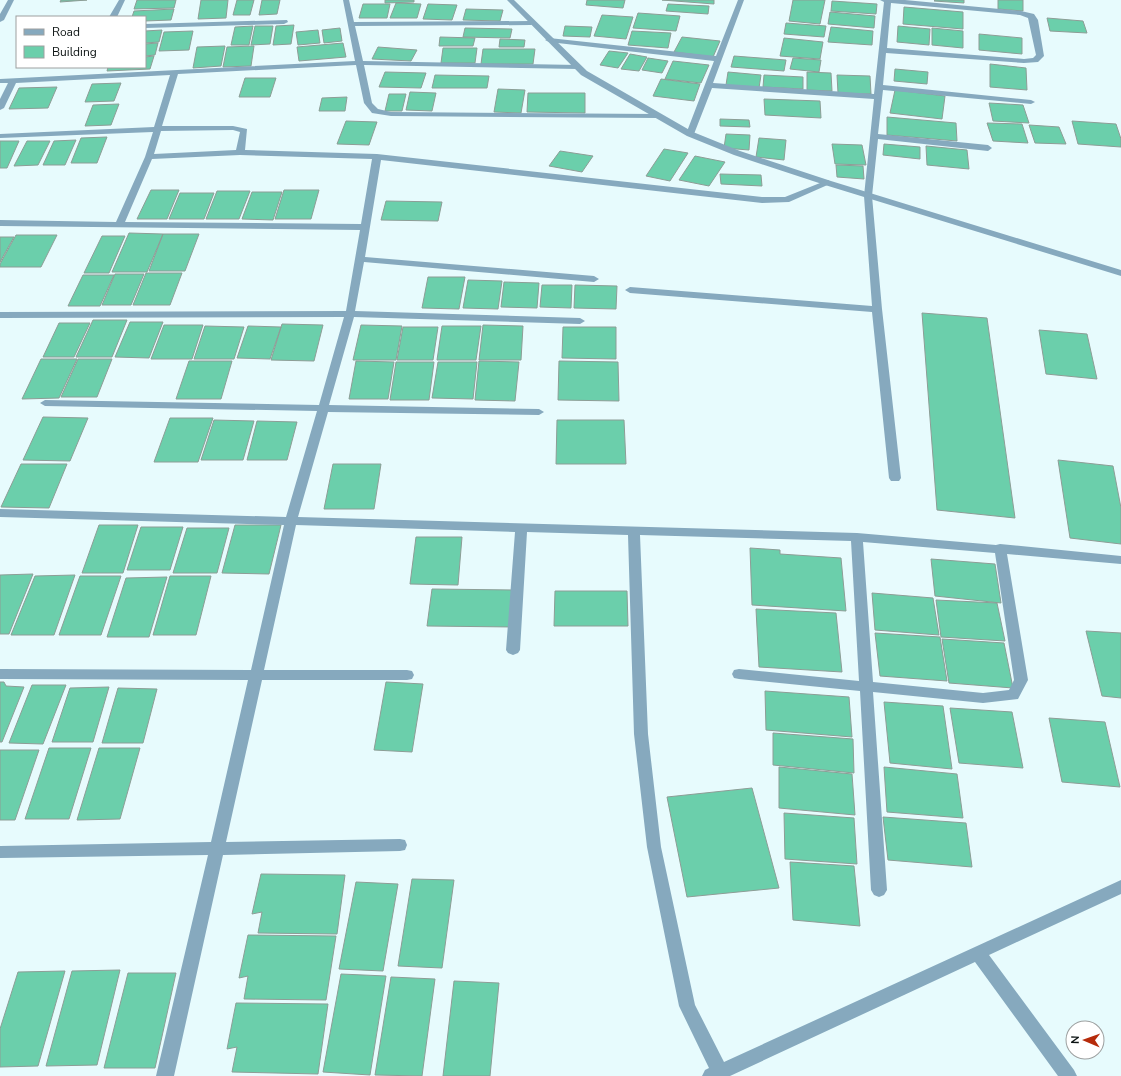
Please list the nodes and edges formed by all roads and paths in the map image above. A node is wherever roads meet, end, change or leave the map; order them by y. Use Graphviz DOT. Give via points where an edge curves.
graph roads {
  1 [pos="11,0"];
  2 [pos="122,0"];
  3 [pos="346,0"];
  4 [pos="510,0"];
  5 [pos="741,0"];
  6 [pos="883,0"];
  7 [pos="888,0"];
  8 [pos="114,16"];
  9 [pos="0,20"];
  10 [pos="284,22"];
  11 [pos="531,23"];
  12 [pos="351,24"];
  13 [pos="146,26"];
  14 [pos="549,40"];
  15 [pos="883,50"];
  16 [pos="719,59"];
  17 [pos="360,63"];
  18 [pos="578,67"];
  19 [pos="90,68"];
  20 [pos="175,71"];
  21 [pos="86,77"];
  22 [pos="0,80"];
  23 [pos="13,80"];
  24 [pos="709,85"];
  25 [pos="879,88"];
  26 [pos="878,97"];
  27 [pos="1031,102"];
  28 [pos="0,108"];
  29 [pos="657,116"];
  30 [pos="158,129"];
  31 [pos="690,134"];
  32 [pos="0,136"];
  33 [pos="874,136"];
  34 [pos="988,148"];
  35 [pos="240,152"];
  36 [pos="149,157"];
  37 [pos="377,157"];
  38 [pos="828,183"];
  39 [pos="868,196"];
  40 [pos="0,223"];
  41 [pos="119,224"];
  42 [pos="366,227"];
  43 [pos="360,259"];
  44 [pos="1121,273"];
  45 [pos="594,279"];
  46 [pos="630,290"];
  47 [pos="877,309"];
  48 [pos="350,314"];
  49 [pos="0,315"];
  50 [pos="580,321"];
  51 [pos="45,403"];
  52 [pos="323,409"];
  53 [pos="539,412"];
  54 [pos="895,478"];
  55 [pos="0,513"];
  56 [pos="291,522"];
  57 [pos="521,527"];
  58 [pos="634,530"];
  59 [pos="857,537"];
  60 [pos="1000,548"];
  61 [pos="1121,560"];
  62 [pos="513,650"];
  63 [pos="0,674"];
  64 [pos="256,674"];
  65 [pos="739,674"];
  66 [pos="407,676"];
  67 [pos="866,686"];
  68 [pos="400,845"];
  69 [pos="216,849"];
  70 [pos="0,852"];
  71 [pos="1121,888"];
  72 [pos="879,890"];
  73 [pos="978,954"];
  74 [pos="716,1074"];
  75 [pos="165,1076"];
  76 [pos="1068,1076"];
  1 -- 9 [label="street"];
  2 -- 8 [label="street"];
  3 -- 12 [label="street"];
  4 -- 11 [label="street"];
  5 -- 16 [label="street"];
  6 -- 7 [label="street"];
  7 -- 15 [label="street"];
  7 -- 15 [label="street" via="1031,16 1034,20 1040,56 1035,60 1024,61"];
  10 -- 13 [label="street"];
  11 -- 12 [label="street"];
  11 -- 14 [label="street"];
  12 -- 17 [label="street"];
  14 -- 16 [label="street"];
  14 -- 18 [label="street"];
  15 -- 25 [label="street"];
  16 -- 24 [label="street"];
  17 -- 18 [label="street"];
  17 -- 20 [label="street"];
  17 -- 29 [label="street" via="368,103 375,110 391,114"];
  18 -- 29 [label="street" via="596,81"];
  19 -- 21 [label="street"];
  20 -- 21 [label="street"];
  20 -- 30 [label="street"];
  21 -- 23 [label="street"];
  22 -- 23 [label="street"];
  23 -- 28 [label="street"];
  24 -- 26 [label="street"];
  24 -- 31 [label="street"];
  25 -- 26 [label="street"];
  25 -- 27 [label="street"];
  26 -- 33 [label="street"];
  29 -- 31 [label="street"];
  30 -- 32 [label="street"];
  30 -- 35 [label="street" via="233,128 244,131"];
  30 -- 36 [label="street"];
  31 -- 38 [label="street" via="737,153"];
  33 -- 34 [label="street"];
  33 -- 39 [label="street"];
  35 -- 36 [label="street"];
  35 -- 37 [label="street"];
  36 -- 41 [label="street"];
  37 -- 38 [label="street" via="762,200 786,200"];
  37 -- 42 [label="street"];
  38 -- 39 [label="street"];
  39 -- 44 [label="street"];
  39 -- 47 [label="street"];
  40 -- 41 [label="street"];
  41 -- 42 [label="street"];
  42 -- 43 [label="street"];
  43 -- 45 [label="street"];
  43 -- 48 [label="street"];
  46 -- 47 [label="street"];
  47 -- 54 [label="street"];
  48 -- 49 [label="street"];
  48 -- 50 [label="street"];
  48 -- 52 [label="street"];
  51 -- 52 [label="street"];
  52 -- 53 [label="street"];
  52 -- 56 [label="street"];
  55 -- 56 [label="street"];
  56 -- 57 [label="street"];
  56 -- 64 [label="street"];
  57 -- 58 [label="street"];
  57 -- 62 [label="street"];
  58 -- 59 [label="street"];
  58 -- 74 [label="street" via="641,734 654,847 687,1006"];
  59 -- 60 [label="street"];
  59 -- 67 [label="street"];
  60 -- 61 [label="street"];
  60 -- 67 [label="street" via="1021,680 1013,695 983,698"];
  63 -- 64 [label="street"];
  64 -- 66 [label="street"];
  64 -- 69 [label="street"];
  65 -- 67 [label="street"];
  67 -- 72 [label="street"];
  68 -- 69 [label="street"];
  69 -- 70 [label="street"];
  69 -- 75 [label="street"];
  71 -- 73 [label="street"];
  73 -- 74 [label="street"];
  73 -- 76 [label="street"];
}
